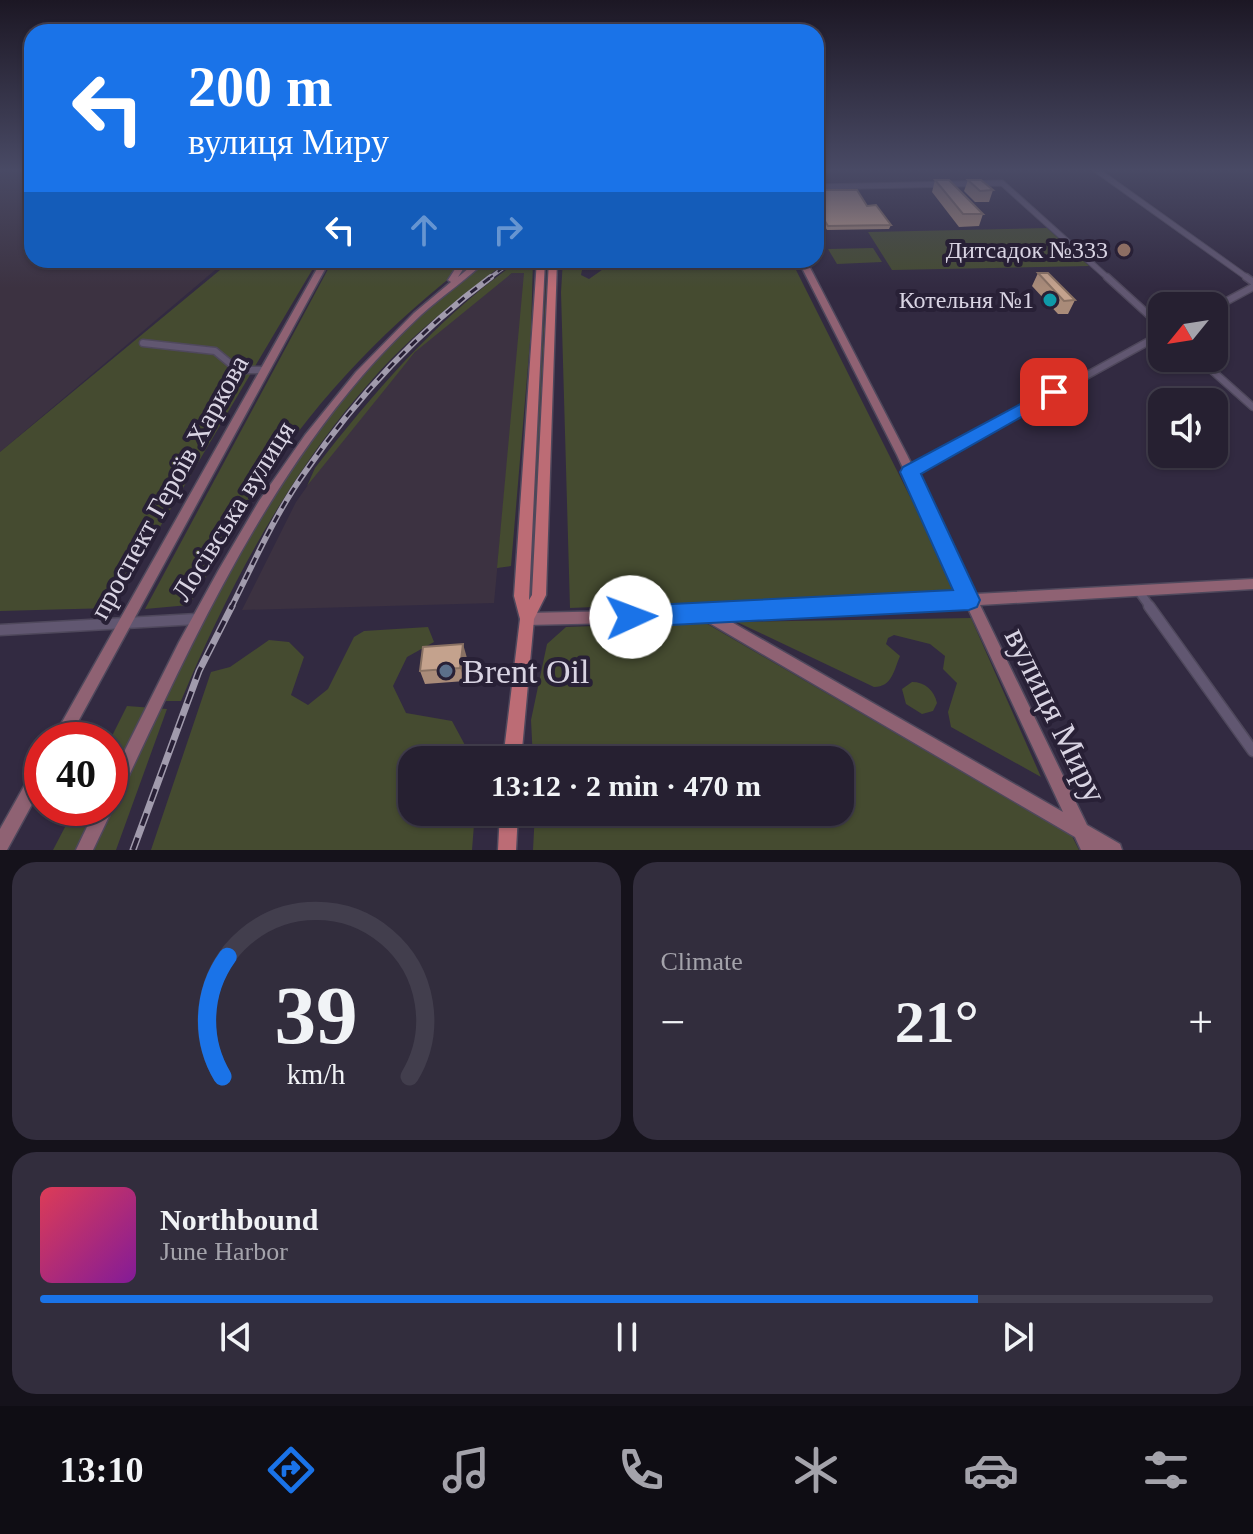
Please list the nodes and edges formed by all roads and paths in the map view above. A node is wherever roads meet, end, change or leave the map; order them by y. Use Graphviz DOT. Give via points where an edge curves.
graph roads {
  1 [pos="1031,209"];
  2 [pos="1149,209"];
  3 [pos="322,268"];
  4 [pos="460,268"];
  5 [pos="472,268"];
  6 [pos="542,268"];
  7 [pos="550,268"];
  8 [pos="806,268"];
  9 [pos="449,285"];
  10 [pos="545,285"];
  11 [pos="1253,285"];
  12 [pos="1228,300"];
  13 [pos="1148,314"];
  14 [pos="1148,342"];
  15 [pos="143,343"];
  16 [pos="266,370"];
  17 [pos="1214,372"];
  18 [pos="1253,407"];
  19 [pos="910,472"];
  20 [pos="1253,584"];
  21 [pos="1137,589"];
  22 [pos="969,600"];
  23 [pos="708,615"];
  24 [pos="197,619"];
  25 [pos="527,619"];
  26 [pos="126,625"];
  27 [pos="0,630"];
  28 [pos="70,722"];
  29 [pos="513,746"];
  30 [pos="1253,751"];
  31 [pos="128,760"];
  32 [pos="24,803"];
  33 [pos="96,826"];
  34 [pos="508,826"];
  35 [pos="1082,833"];
  36 [pos="0,845"];
  37 [pos="84,850"];
  38 [pos="507,850"];
  39 [pos="1090,850"];
  40 [pos="1114,850"];
  1 -- 13 [label="street"];
  2 -- 11 [label="street"];
  3 -- 16 [label="street, проспект Героїв Харкова"];
  4 -- 9 [label="street"];
  5 -- 9 [label="street"];
  6 -- 10 [label="main road"];
  7 -- 10 [label="main road"];
  8 -- 19 [label="street, вулиця Миру"];
  9 -- 24 [label="street, Лосівська вулиця" via="349,383 298,448"];
  10 -- 25 [label="main road" via="521,596"];
  10 -- 25 [label="main road" via="539,595"];
  11 -- 12 [label="street"];
  14 -- 19 [label="street"];
  15 -- 16 [label="street" via="215,351 240,371"];
  16 -- 26 [label="street, проспект Героїв Харкова"];
  17 -- 18 [label="street"];
  19 -- 22 [label="street, вулиця Миру"];
  20 -- 21 [label="street"];
  21 -- 22 [label="street"];
  21 -- 30 [label="street"];
  22 -- 23 [label="street"];
  22 -- 35 [label="street, вулиця Миру"];
  23 -- 25 [label="street"];
  23 -- 35 [label="street"];
  24 -- 26 [label="street"];
  24 -- 31 [label="street, Лосівська вулиця"];
  25 -- 29 [label="main road"];
  26 -- 27 [label="street"];
  26 -- 28 [label="street, проспект Героїв Харкова"];
  32 -- 36 [label="street"];
  33 -- 37 [label="street"];
  34 -- 38 [label="main road"];
  35 -- 39 [label="street, вулиця Миру"];
  35 -- 40 [label="street"];
}
